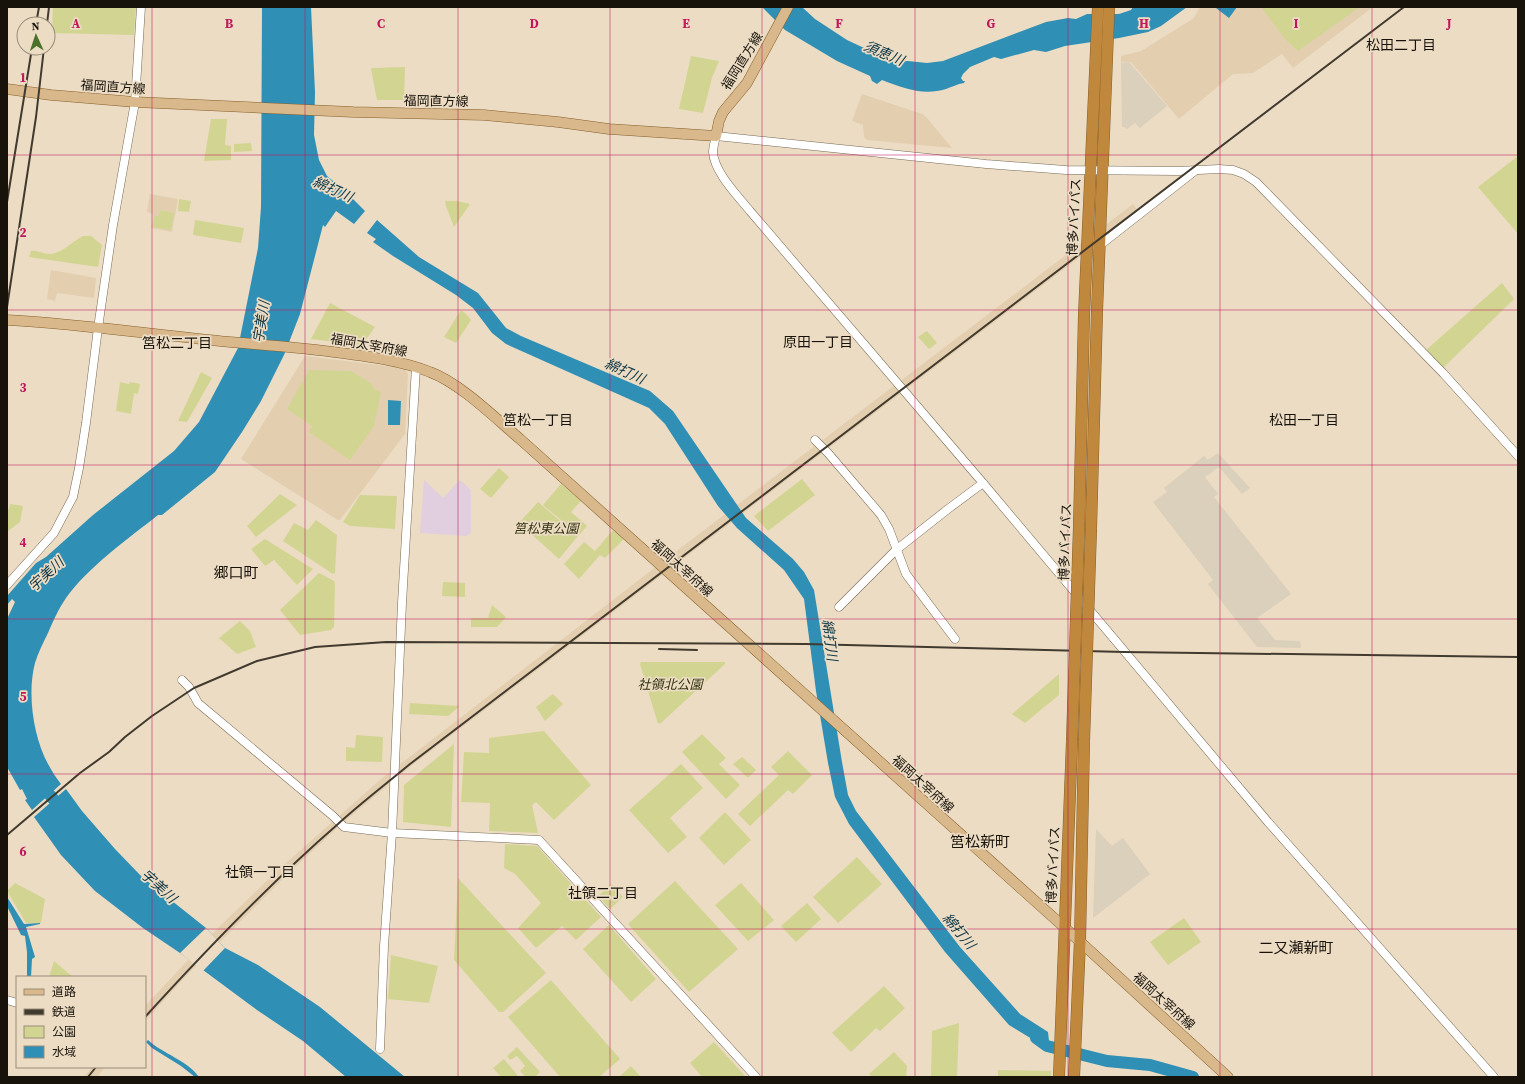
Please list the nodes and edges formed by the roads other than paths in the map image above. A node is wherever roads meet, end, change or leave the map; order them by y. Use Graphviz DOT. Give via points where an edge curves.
graph roads {
  1 [pos="140,7"];
  2 [pos="788,7"];
  3 [pos="1098,7"];
  4 [pos="1109,7"];
  5 [pos="7,89"];
  6 [pos="135,102"];
  7 [pos="716,136"];
  8 [pos="1197,169"];
  9 [pos="1090,170"];
  10 [pos="1103,170"];
  11 [pos="1099,246"];
  12 [pos="7,320"];
  13 [pos="98,328"];
  14 [pos="416,367"];
  15 [pos="815,440"];
  16 [pos="1518,456"];
  17 [pos="983,484"];
  18 [pos="896,550"];
  19 [pos="7,585"];
  20 [pos="839,607"];
  21 [pos="956,639"];
  22 [pos="182,680"];
  23 [pos="392,833"];
  24 [pos="1064,927"];
  25 [pos="1080,941"];
  26 [pos="380,1049"];
  27 [pos="756,1077"];
  28 [pos="1059,1077"];
  29 [pos="1074,1077"];
  30 [pos="1228,1077"];
  31 [pos="1494,1077"];
  1 -- 6 [label="street"];
  2 -- 7 [label="main road, 福岡直方線" via="747,83 723,112"];
  3 -- 9 [label="highway, 博多バイパス"];
  4 -- 10 [label="highway, 博多バイパス"];
  5 -- 6 [label="main road, 福岡直方線"];
  6 -- 7 [label="main road, 福岡直方線" via="318,111 484,115 611,129"];
  6 -- 13 [label="street"];
  7 -- 9 [label="street" via="986,164"];
  7 -- 17 [label="street" via="714,152 722,176"];
  8 -- 10 [label="street"];
  8 -- 11 [label="street"];
  8 -- 16 [label="street" via="1233,170 1256,182 1443,373"];
  9 -- 10 [label="street"];
  9 -- 24 [label="highway, 博多バイパス, bridge"];
  10 -- 11 [label="highway, 博多バイパス"];
  11 -- 25 [label="highway, 博多バイパス, bridge"];
  12 -- 13 [label="main road, 福岡太宰府線"];
  13 -- 14 [label="main road, 福岡太宰府線" via="290,346 394,360"];
  13 -- 19 [label="street" via="86,423 73,497 54,533"];
  14 -- 23 [label="street" via="402,596"];
  14 -- 24 [label="main road, 福岡太宰府線" via="432,372 479,404"];
  15 -- 18 [label="street" via="881,515"];
  17 -- 18 [label="street"];
  17 -- 31 [label="street" via="1268,822"];
  18 -- 20 [label="street"];
  18 -- 21 [label="street" via="910,580"];
  22 -- 23 [label="street" via="198,703 344,828"];
  23 -- 26 [label="street"];
  23 -- 27 [label="street" via="539,840"];
  24 -- 25 [label="main road, 福岡太宰府線"];
  24 -- 28 [label="highway, 博多バイパス"];
  25 -- 29 [label="highway, 博多バイパス"];
  25 -- 30 [label="main road, 福岡太宰府線"];
}
